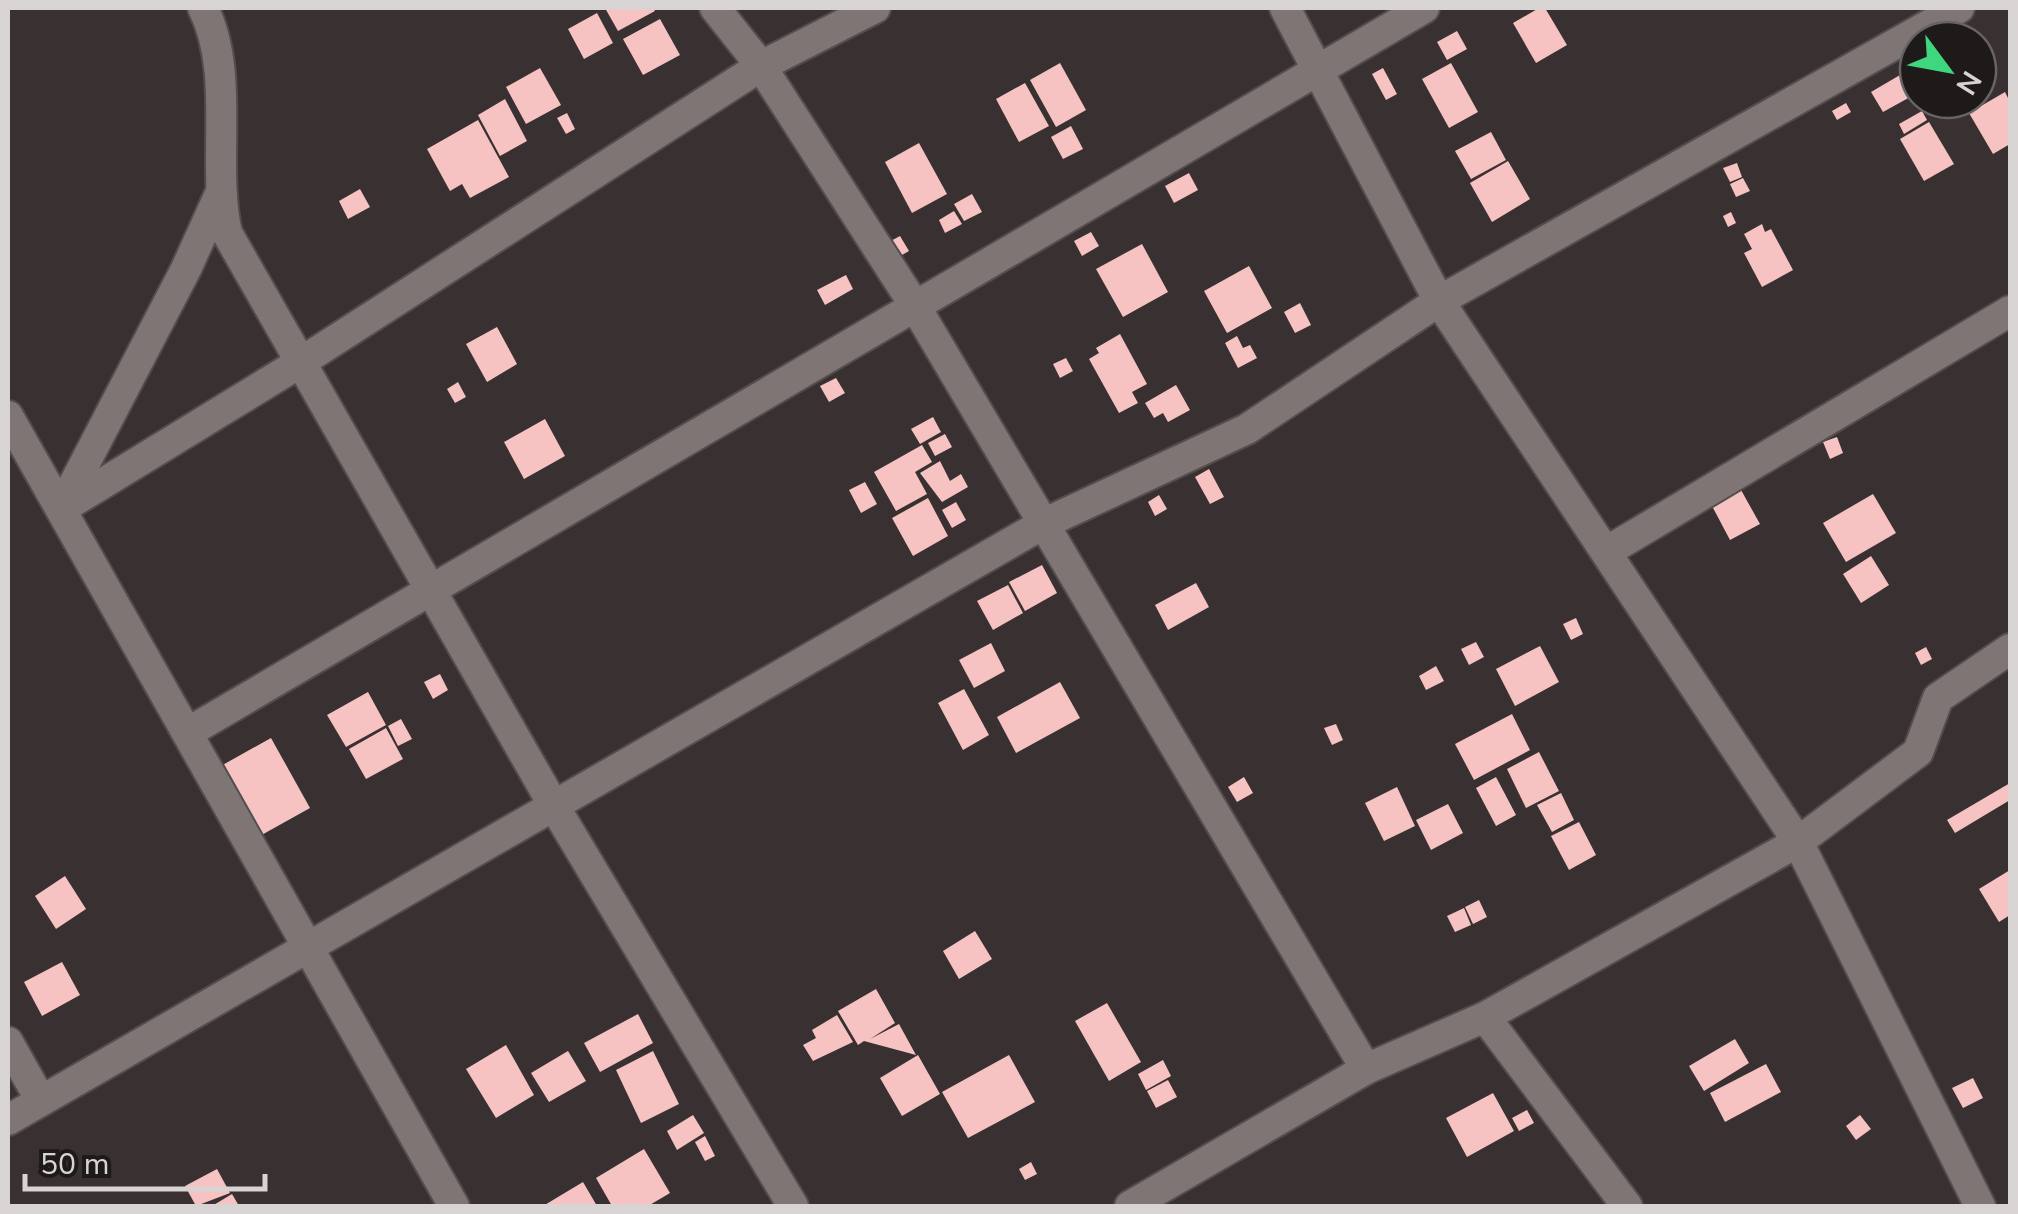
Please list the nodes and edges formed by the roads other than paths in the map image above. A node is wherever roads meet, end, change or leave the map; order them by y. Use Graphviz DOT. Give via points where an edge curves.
graph roads {
  1 [pos="204,8"];
  2 [pos="715,8"];
  3 [pos="876,8"];
  4 [pos="1285,8"];
  5 [pos="1424,8"];
  6 [pos="1960,8"];
  7 [pos="761,66"];
  8 [pos="1320,68"];
  9 [pos="218,196"];
  10 [pos="1439,301"];
  11 [pos="915,306"];
  12 [pos="2010,311"];
  13 [pos="301,362"];
  14 [pos="8,416"];
  15 [pos="60,509"];
  16 [pos="1044,524"];
  17 [pos="1606,552"];
  18 [pos="430,590"];
  19 [pos="2010,649"];
  20 [pos="187,733"];
  21 [pos="554,806"];
  22 [pos="1798,842"];
  23 [pos="308,948"];
  24 [pos="1485,1017"];
  25 [pos="8,1042"];
  26 [pos="1366,1068"];
  27 [pos="41,1101"];
  28 [pos="8,1120"];
  29 [pos="454,1206"];
  30 [pos="793,1206"];
  31 [pos="1130,1206"];
  32 [pos="1627,1206"];
  33 [pos="1980,1206"];
  1 -- 9 [label="street" via="224,116"];
  2 -- 7 [label="street"];
  3 -- 7 [label="street"];
  4 -- 8 [label="street"];
  5 -- 8 [label="street"];
  6 -- 10 [label="street"];
  7 -- 11 [label="street"];
  7 -- 13 [label="street"];
  8 -- 10 [label="street"];
  8 -- 11 [label="street"];
  9 -- 13 [label="street" via="227,233"];
  9 -- 15 [label="street"];
  10 -- 16 [label="street" via="1247,429"];
  10 -- 17 [label="street"];
  11 -- 16 [label="street"];
  11 -- 18 [label="street"];
  12 -- 17 [label="street"];
  13 -- 15 [label="street"];
  13 -- 18 [label="street"];
  14 -- 15 [label="street"];
  15 -- 20 [label="street"];
  16 -- 21 [label="street"];
  16 -- 26 [label="street"];
  17 -- 22 [label="street"];
  18 -- 20 [label="street"];
  18 -- 21 [label="street"];
  19 -- 22 [label="street" via="1938,698 1918,752"];
  20 -- 23 [label="street"];
  21 -- 23 [label="street"];
  21 -- 30 [label="street"];
  22 -- 24 [label="street"];
  22 -- 33 [label="street"];
  23 -- 27 [label="street"];
  23 -- 29 [label="street"];
  24 -- 26 [label="street"];
  24 -- 32 [label="street"];
  25 -- 27 [label="street"];
  26 -- 31 [label="street"];
  27 -- 28 [label="street"];
}
